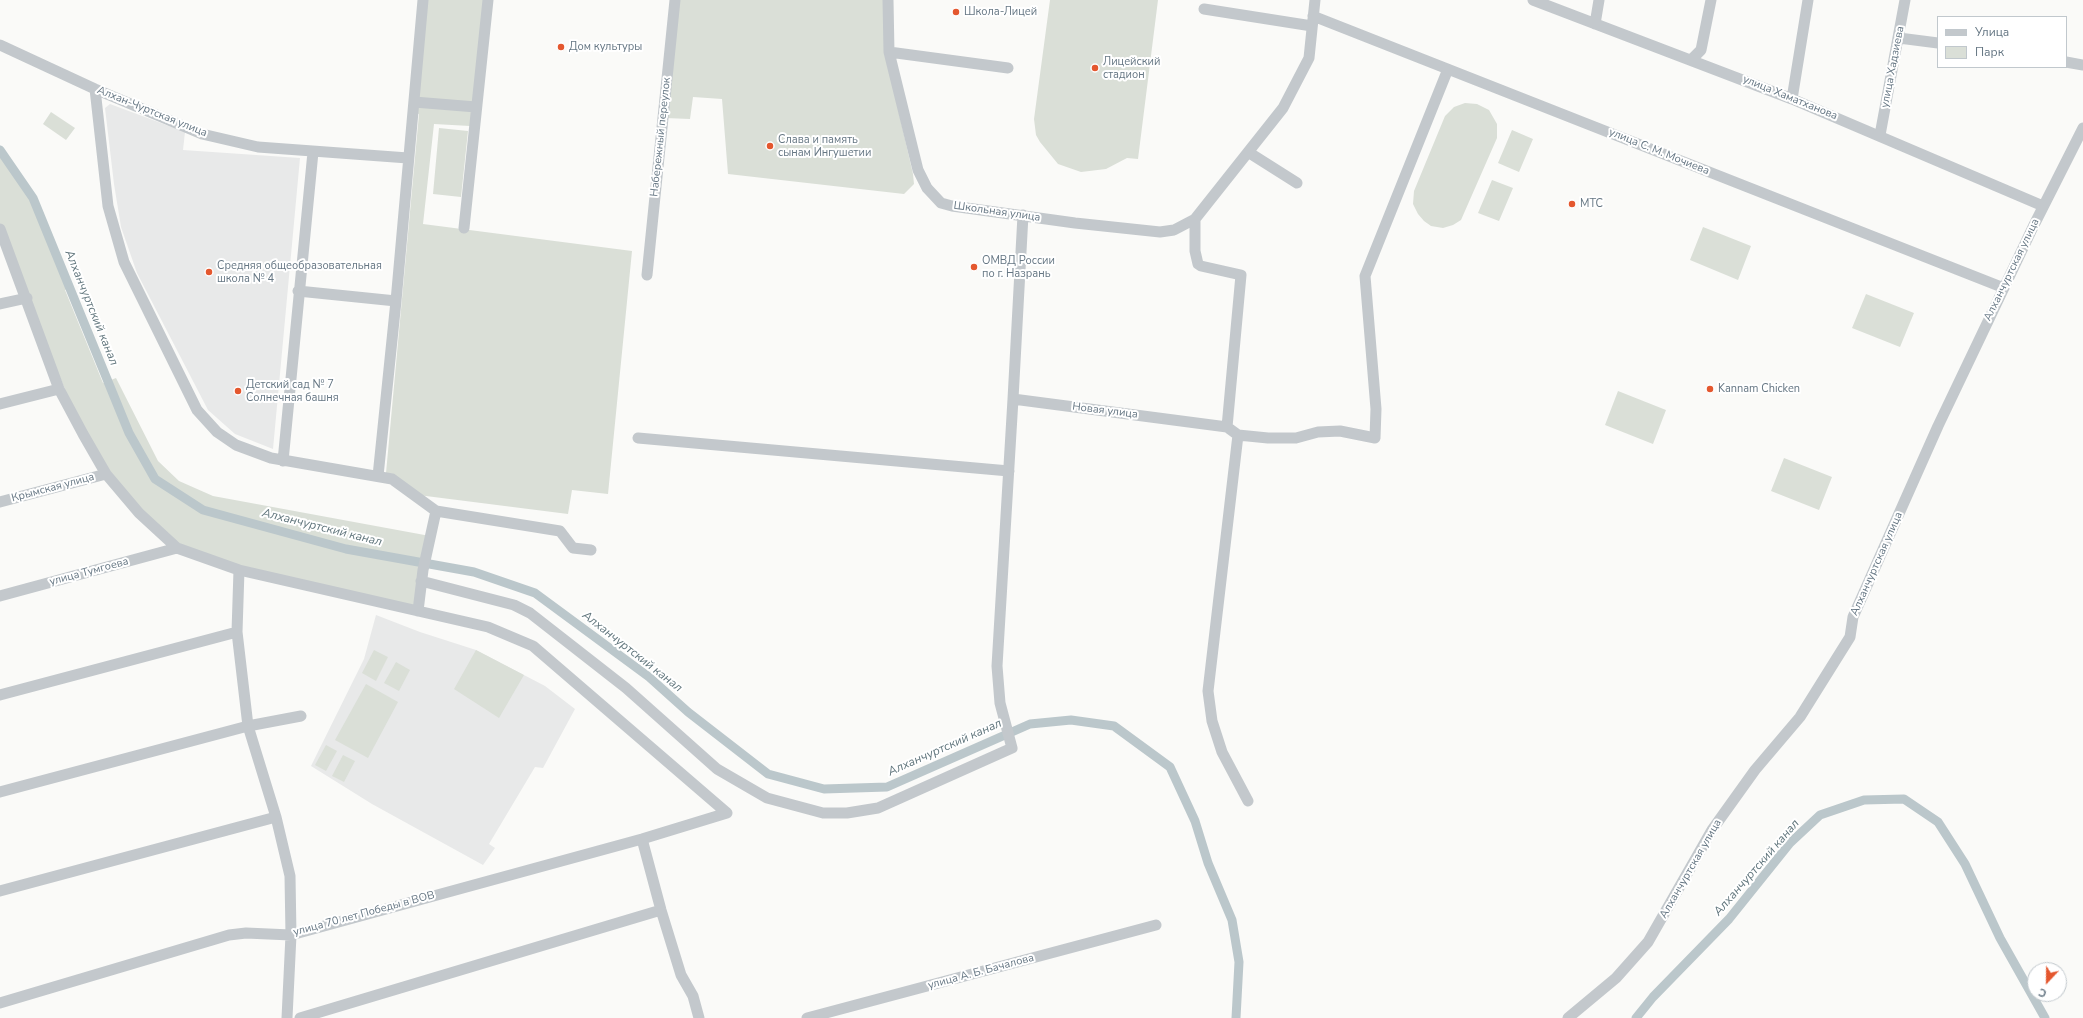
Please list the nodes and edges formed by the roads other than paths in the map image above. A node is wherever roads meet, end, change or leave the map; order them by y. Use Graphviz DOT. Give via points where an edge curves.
graph roads {
  1 [pos="423,0"];
  2 [pos="488,0"];
  3 [pos="675,0"];
  4 [pos="888,0"];
  5 [pos="1315,0"];
  6 [pos="1533,0"];
  7 [pos="1599,0"];
  8 [pos="1711,0"];
  9 [pos="1808,0"];
  10 [pos="1905,0"];
  11 [pos="1204,9"];
  12 [pos="1313,21"];
  13 [pos="1595,24"];
  14 [pos="1899,38"];
  15 [pos="1937,43"];
  16 [pos="0,45"];
  17 [pos="889,52"];
  18 [pos="1692,59"];
  19 [pos="2067,62"];
  20 [pos="2083,65"];
  21 [pos="1008,68"];
  22 [pos="1448,69"];
  23 [pos="95,89"];
  24 [pos="1792,99"];
  25 [pos="414,102"];
  26 [pos="476,107"];
  27 [pos="2083,128"];
  28 [pos="1880,135"];
  29 [pos="313,152"];
  30 [pos="1248,152"];
  31 [pos="408,158"];
  32 [pos="1297,183"];
  33 [pos="2044,206"];
  34 [pos="1023,215"];
  35 [pos="1195,219"];
  36 [pos="464,228"];
  37 [pos="0,229"];
  38 [pos="647,275"];
  39 [pos="2004,288"];
  40 [pos="298,291"];
  41 [pos="27,298"];
  42 [pos="396,301"];
  43 [pos="0,304"];
  44 [pos="59,389"];
  45 [pos="1013,399"];
  46 [pos="0,404"];
  47 [pos="1227,427"];
  48 [pos="1238,435"];
  49 [pos="638,438"];
  50 [pos="283,461"];
  51 [pos="1009,471"];
  52 [pos="106,474"];
  53 [pos="378,476"];
  54 [pos="0,502"];
  55 [pos="436,512"];
  56 [pos="177,548"];
  57 [pos="591,550"];
  58 [pos="239,570"];
  59 [pos="421,581"];
  60 [pos="0,596"];
  61 [pos="418,611"];
  62 [pos="237,632"];
  63 [pos="0,695"];
  64 [pos="301,716"];
  65 [pos="248,726"];
  66 [pos="0,792"];
  67 [pos="1248,801"];
  68 [pos="276,817"];
  69 [pos="642,839"];
  70 [pos="0,891"];
  71 [pos="661,910"];
  72 [pos="1156,925"];
  73 [pos="291,935"];
  74 [pos="0,1003"];
  75 [pos="286,1018"];
  76 [pos="300,1018"];
  77 [pos="699,1018"];
  78 [pos="807,1018"];
  79 [pos="1568,1018"];
  1 -- 25 [label="street"];
  2 -- 26 [label="street"];
  3 -- 38 [label="street, Набережный переулок"];
  4 -- 17 [label="street, Школьная улица"];
  5 -- 12 [label="street"];
  6 -- 13 [label="street, улица Хаматханова"];
  7 -- 13 [label="street"];
  8 -- 18 [label="street" via="1701,50"];
  9 -- 24 [label="street"];
  10 -- 14 [label="street, улица Хадзиева"];
  11 -- 12 [label="street, улица С. М. Мочиева"];
  12 -- 22 [label="street, улица С. М. Мочиева"];
  12 -- 30 [label="street" via="1309,58 1283,108"];
  13 -- 18 [label="street, улица Хаматханова"];
  14 -- 15 [label="street"];
  14 -- 28 [label="street, улица Хадзиева"];
  16 -- 23 [label="street, Алхан-Чуртская улица"];
  17 -- 21 [label="street"];
  17 -- 34 [label="street, Школьная улица" via="918,170 927,188 941,203"];
  18 -- 24 [label="street, улица Хаматханова"];
  19 -- 20 [label="street"];
  22 -- 39 [label="street, улица С. М. Мочиева"];
  22 -- 48 [label="street" via="1365,276 1376,409 1375,438 1340,431 1318,432 1296,438"];
  23 -- 29 [label="street, Алхан-Чуртская улица" via="202,134 258,147"];
  23 -- 50 [label="street" via="108,206 124,262 179,375 197,410 217,432 236,445"];
  24 -- 28 [label="street, улица Хаматханова"];
  25 -- 26 [label="street"];
  25 -- 31 [label="street"];
  26 -- 36 [label="street"];
  27 -- 33 [label="street, Алханчуртская улица"];
  28 -- 33 [label="street, улица Хаматханова"];
  29 -- 31 [label="street, Алхан-Чуртская улица"];
  29 -- 40 [label="street"];
  30 -- 32 [label="street"];
  30 -- 35 [label="street"];
  31 -- 42 [label="street"];
  33 -- 39 [label="street, Алханчуртская улица"];
  34 -- 35 [label="street, Школьная улица" via="1160,232 1182,227"];
  34 -- 45 [label="street"];
  35 -- 47 [label="street" via="1195,256 1198,264 1241,275"];
  37 -- 41 [label="street"];
  39 -- 79 [label="street, Алханчуртская улица" via="1938,426 1853,617 1850,637 1828,674 1800,717 1755,770 1712,830 1648,942 1616,978"];
  40 -- 42 [label="street"];
  40 -- 50 [label="street"];
  41 -- 43 [label="street"];
  41 -- 44 [label="street"];
  42 -- 53 [label="street"];
  44 -- 46 [label="street"];
  44 -- 52 [label="street"];
  45 -- 47 [label="street, Новая улица"];
  45 -- 51 [label="street"];
  47 -- 48 [label="street, Новая улица"];
  48 -- 67 [label="street" via="1208,691 1212,721 1222,752"];
  49 -- 51 [label="street"];
  50 -- 53 [label="street"];
  51 -- 59 [label="street" via="997,666 1000,703 1012,748 878,808 847,814 823,813 767,798 717,769 626,688 530,613 514,605"];
  52 -- 54 [label="street, Крымская улица"];
  52 -- 56 [label="street" via="139,513"];
  53 -- 55 [label="street" via="392,479"];
  55 -- 57 [label="street" via="560,531 573,548"];
  55 -- 59 [label="street"];
  56 -- 58 [label="street"];
  56 -- 60 [label="street, улица Тумгоева"];
  58 -- 61 [label="street"];
  58 -- 62 [label="street"];
  59 -- 61 [label="street"];
  61 -- 69 [label="street, улица 70 лет Победы в ВОВ" via="488,627 533,646 728,813"];
  62 -- 63 [label="street"];
  62 -- 65 [label="street"];
  64 -- 65 [label="street"];
  65 -- 66 [label="street"];
  65 -- 68 [label="street"];
  68 -- 70 [label="street"];
  68 -- 73 [label="street" via="290,876"];
  69 -- 71 [label="street"];
  69 -- 73 [label="street, улица 70 лет Победы в ВОВ"];
  71 -- 76 [label="street"];
  71 -- 77 [label="street" via="681,975 693,996"];
  72 -- 78 [label="street, улица А. Б. Бачалова"];
  73 -- 74 [label="street, улица 70 лет Победы в ВОВ" via="246,933 229,936"];
  73 -- 75 [label="street"];
}
